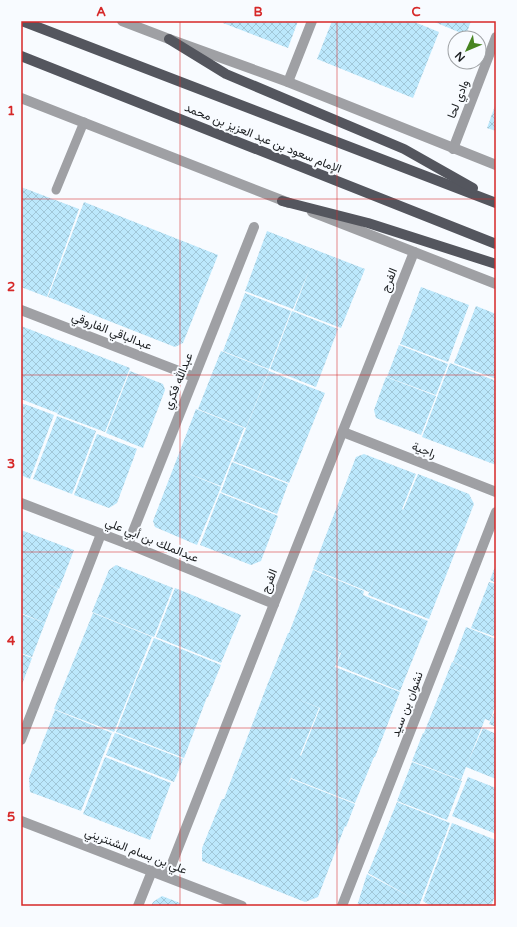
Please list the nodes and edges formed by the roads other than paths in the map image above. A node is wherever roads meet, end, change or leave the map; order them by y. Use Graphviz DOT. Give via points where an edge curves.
graph roads {
  1 [pos="22,21"];
  2 [pos="122,21"];
  3 [pos="312,21"];
  4 [pos="496,37"];
  5 [pos="169,40"];
  6 [pos="21,56"];
  7 [pos="288,82"];
  8 [pos="21,98"];
  9 [pos="84,122"];
  10 [pos="453,149"];
  11 [pos="496,165"];
  12 [pos="56,190"];
  13 [pos="282,201"];
  14 [pos="496,202"];
  15 [pos="254,228"];
  16 [pos="496,244"];
  17 [pos="414,252"];
  18 [pos="496,264"];
  19 [pos="496,284"];
  20 [pos="21,310"];
  21 [pos="194,377"];
  22 [pos="343,432"];
  23 [pos="496,492"];
  24 [pos="21,503"];
  25 [pos="496,512"];
  26 [pos="101,534"];
  27 [pos="128,544"];
  28 [pos="274,604"];
  29 [pos="21,740"];
  30 [pos="21,821"];
  31 [pos="152,871"];
  32 [pos="138,906"];
  33 [pos="242,906"];
  34 [pos="342,906"];
  1 -- 14 [label="main road, الإمام سعود بن عبد العزيز بن محمد"];
  2 -- 5 [label="street"];
  3 -- 7 [label="street"];
  4 -- 10 [label="street, وادي لحا"];
  5 -- 7 [label="street"];
  5 -- 14 [label="main road" via="226,74 404,149"];
  6 -- 16 [label="main road, الإمام سعود بن عبد العزيز بن محمد"];
  7 -- 10 [label="street"];
  8 -- 9 [label="street"];
  9 -- 12 [label="lane"];
  9 -- 13 [label="street"];
  10 -- 11 [label="street"];
  13 -- 17 [label="street"];
  13 -- 18 [label="main road" via="368,223"];
  15 -- 21 [label="street, عبدالله فكري"];
  17 -- 19 [label="street"];
  17 -- 22 [label="street, الفرج"];
  20 -- 21 [label="street, عبدالباقي الفاروقي"];
  21 -- 27 [label="street, عبدالله فكري"];
  22 -- 23 [label="street, راجية"];
  22 -- 28 [label="street, الفرج"];
  24 -- 26 [label="street, عبدالملك بن أبي علي"];
  25 -- 34 [label="street, نشوان بن سيد"];
  26 -- 27 [label="street, عبدالملك بن أبي علي"];
  26 -- 29 [label="street"];
  27 -- 28 [label="street, عبدالملك بن أبي علي"];
  28 -- 31 [label="street, الفرج" via="170,866"];
  30 -- 31 [label="street, علي بن بسام الشنتريني"];
  31 -- 32 [label="street"];
  31 -- 33 [label="street, علي بن بسام الشنتريني"];
}
